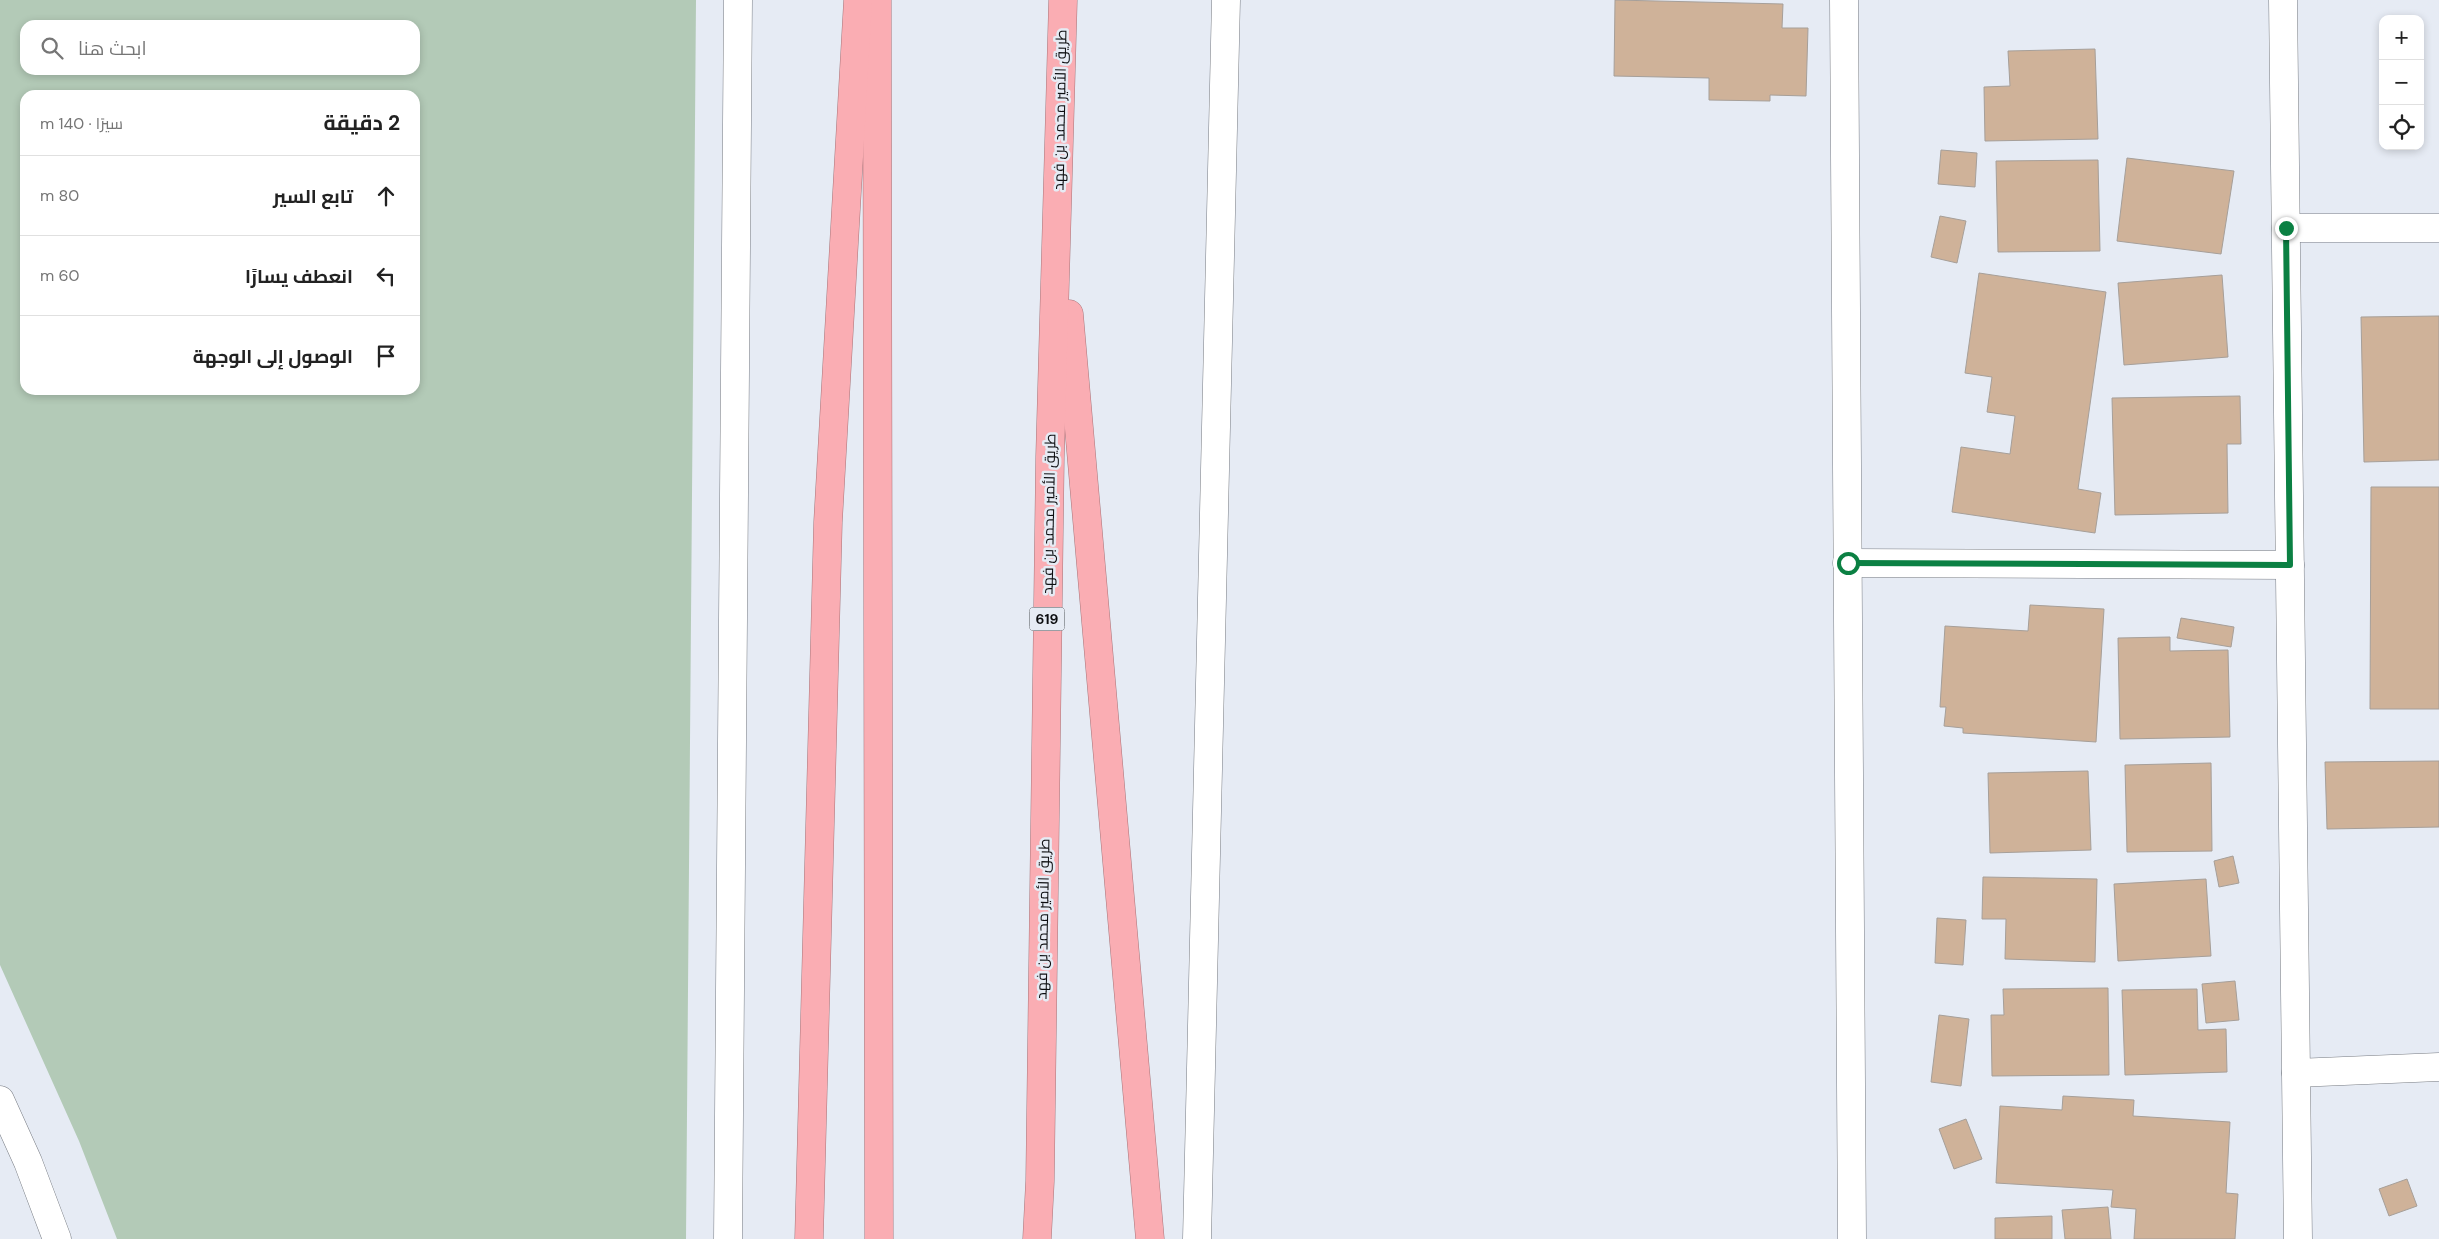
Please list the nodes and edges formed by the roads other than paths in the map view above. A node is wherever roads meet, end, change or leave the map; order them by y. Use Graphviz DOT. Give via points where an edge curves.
graph roads {
  1 [pos="738,0"];
  2 [pos="858,0"];
  3 [pos="877,0"];
  4 [pos="1063,0"];
  5 [pos="1226,0"];
  6 [pos="1844,0"];
  7 [pos="2283,0"];
  8 [pos="1058,188"];
  9 [pos="2286,228"];
  10 [pos="2439,228"];
  11 [pos="1848,563"];
  12 [pos="2290,565"];
  13 [pos="2439,1067"];
  14 [pos="2296,1072"];
  15 [pos="0,1100"];
  16 [pos="58,1239"];
  17 [pos="728,1239"];
  18 [pos="809,1239"];
  19 [pos="879,1239"];
  20 [pos="1037,1239"];
  21 [pos="1150,1239"];
  22 [pos="1196,1239"];
  23 [pos="1852,1239"];
  24 [pos="2298,1239"];
  1 -- 17 [label="street"];
  2 -- 18 [label="highway" via="828,522"];
  3 -- 19 [label="highway"];
  4 -- 8 [label="highway, طريق الأمير محمد بن فهد / 619"];
  5 -- 22 [label="street"];
  6 -- 11 [label="street"];
  7 -- 9 [label="street"];
  8 -- 20 [label="highway, طريق الأمير محمد بن فهد / 619" via="1050,457"];
  8 -- 21 [label="highway"];
  9 -- 10 [label="street"];
  9 -- 12 [label="street"];
  11 -- 12 [label="street"];
  11 -- 23 [label="street"];
  12 -- 14 [label="street"];
  13 -- 14 [label="street"];
  14 -- 24 [label="street"];
  15 -- 16 [label="street"];
}
